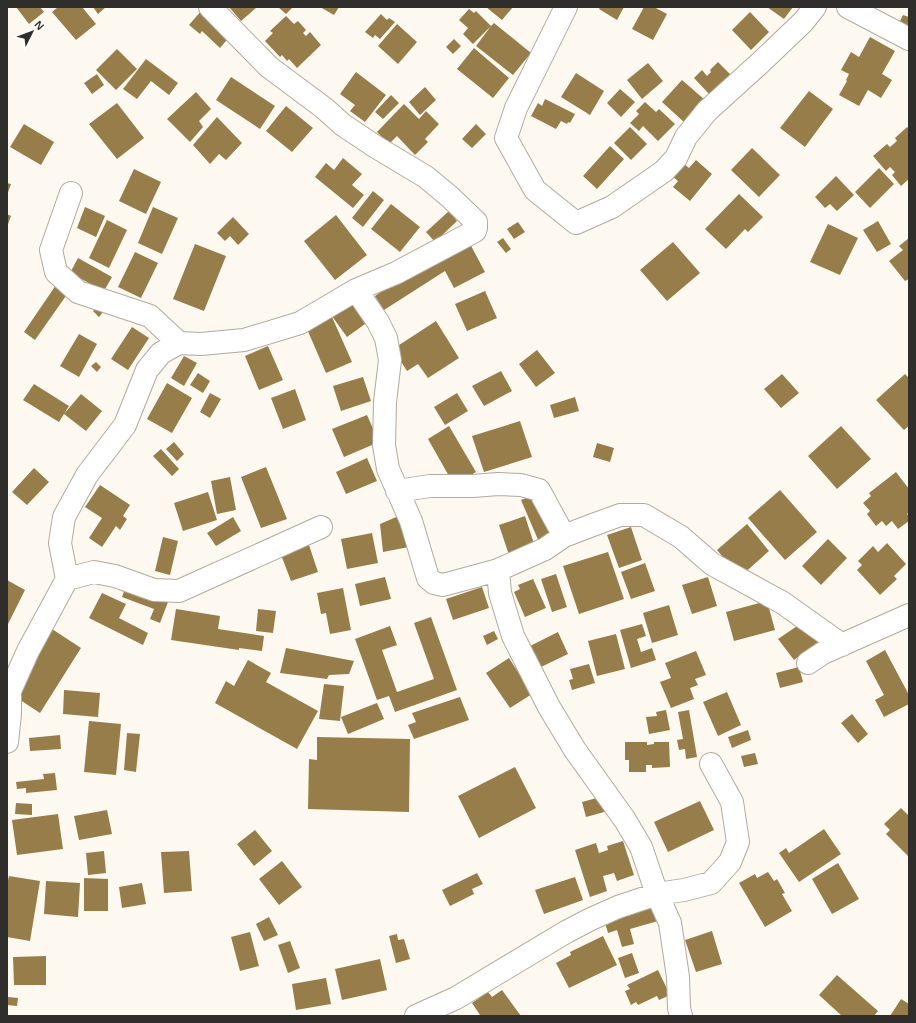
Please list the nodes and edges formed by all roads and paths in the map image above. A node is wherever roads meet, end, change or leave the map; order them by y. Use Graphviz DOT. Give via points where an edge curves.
graph roads {
  1 [pos="210,7"];
  2 [pos="566,7"];
  3 [pos="815,7"];
  4 [pos="848,7"];
  5 [pos="909,39"];
  6 [pos="71,194"];
  7 [pos="356,290"];
  8 [pos="179,343"];
  9 [pos="397,491"];
  10 [pos="321,527"];
  11 [pos="564,536"];
  12 [pos="498,570"];
  13 [pos="67,579"];
  14 [pos="909,615"];
  15 [pos="842,645"];
  16 [pos="808,663"];
  17 [pos="7,742"];
  18 [pos="711,764"];
  19 [pos="657,894"];
  20 [pos="416,1016"];
  21 [pos="681,1016"];
  1 -- 7 [label="street" via="269,67 343,124 426,177 476,222 475,231 396,273"];
  2 -- 3 [label="street" via="516,108 506,138 535,190 576,224 612,207 664,171 676,158 686,137 707,110 759,64"];
  4 -- 5 [label="street"];
  6 -- 8 [label="street" via="51,250 56,272 78,292 150,316"];
  7 -- 8 [label="street" via="300,323 244,340 201,344"];
  7 -- 9 [label="street" via="386,338 390,360 384,402 384,445 388,469"];
  8 -- 13 [label="street" via="161,353 147,370 126,425 87,475 64,516 60,543"];
  9 -- 11 [label="street" via="430,486 521,485 539,490"];
  9 -- 12 [label="street" via="411,521 428,578 434,583 443,585"];
  10 -- 13 [label="street" via="179,591 154,590 115,576 94,572"];
  11 -- 12 [label="street" via="545,549"];
  11 -- 15 [label="street" via="620,515 644,515 681,537 712,564 782,603"];
  12 -- 19 [label="street" via="500,593 513,636 549,707 575,750 641,847"];
  13 -- 17 [label="street" via="28,651 10,691"];
  14 -- 15 [label="street"];
  15 -- 16 [label="street"];
  18 -- 19 [label="street" via="732,802 738,842 730,862 711,882"];
  19 -- 20 [label="street" via="618,907 585,922 456,998"];
  19 -- 21 [label="street" via="670,923"];
}
